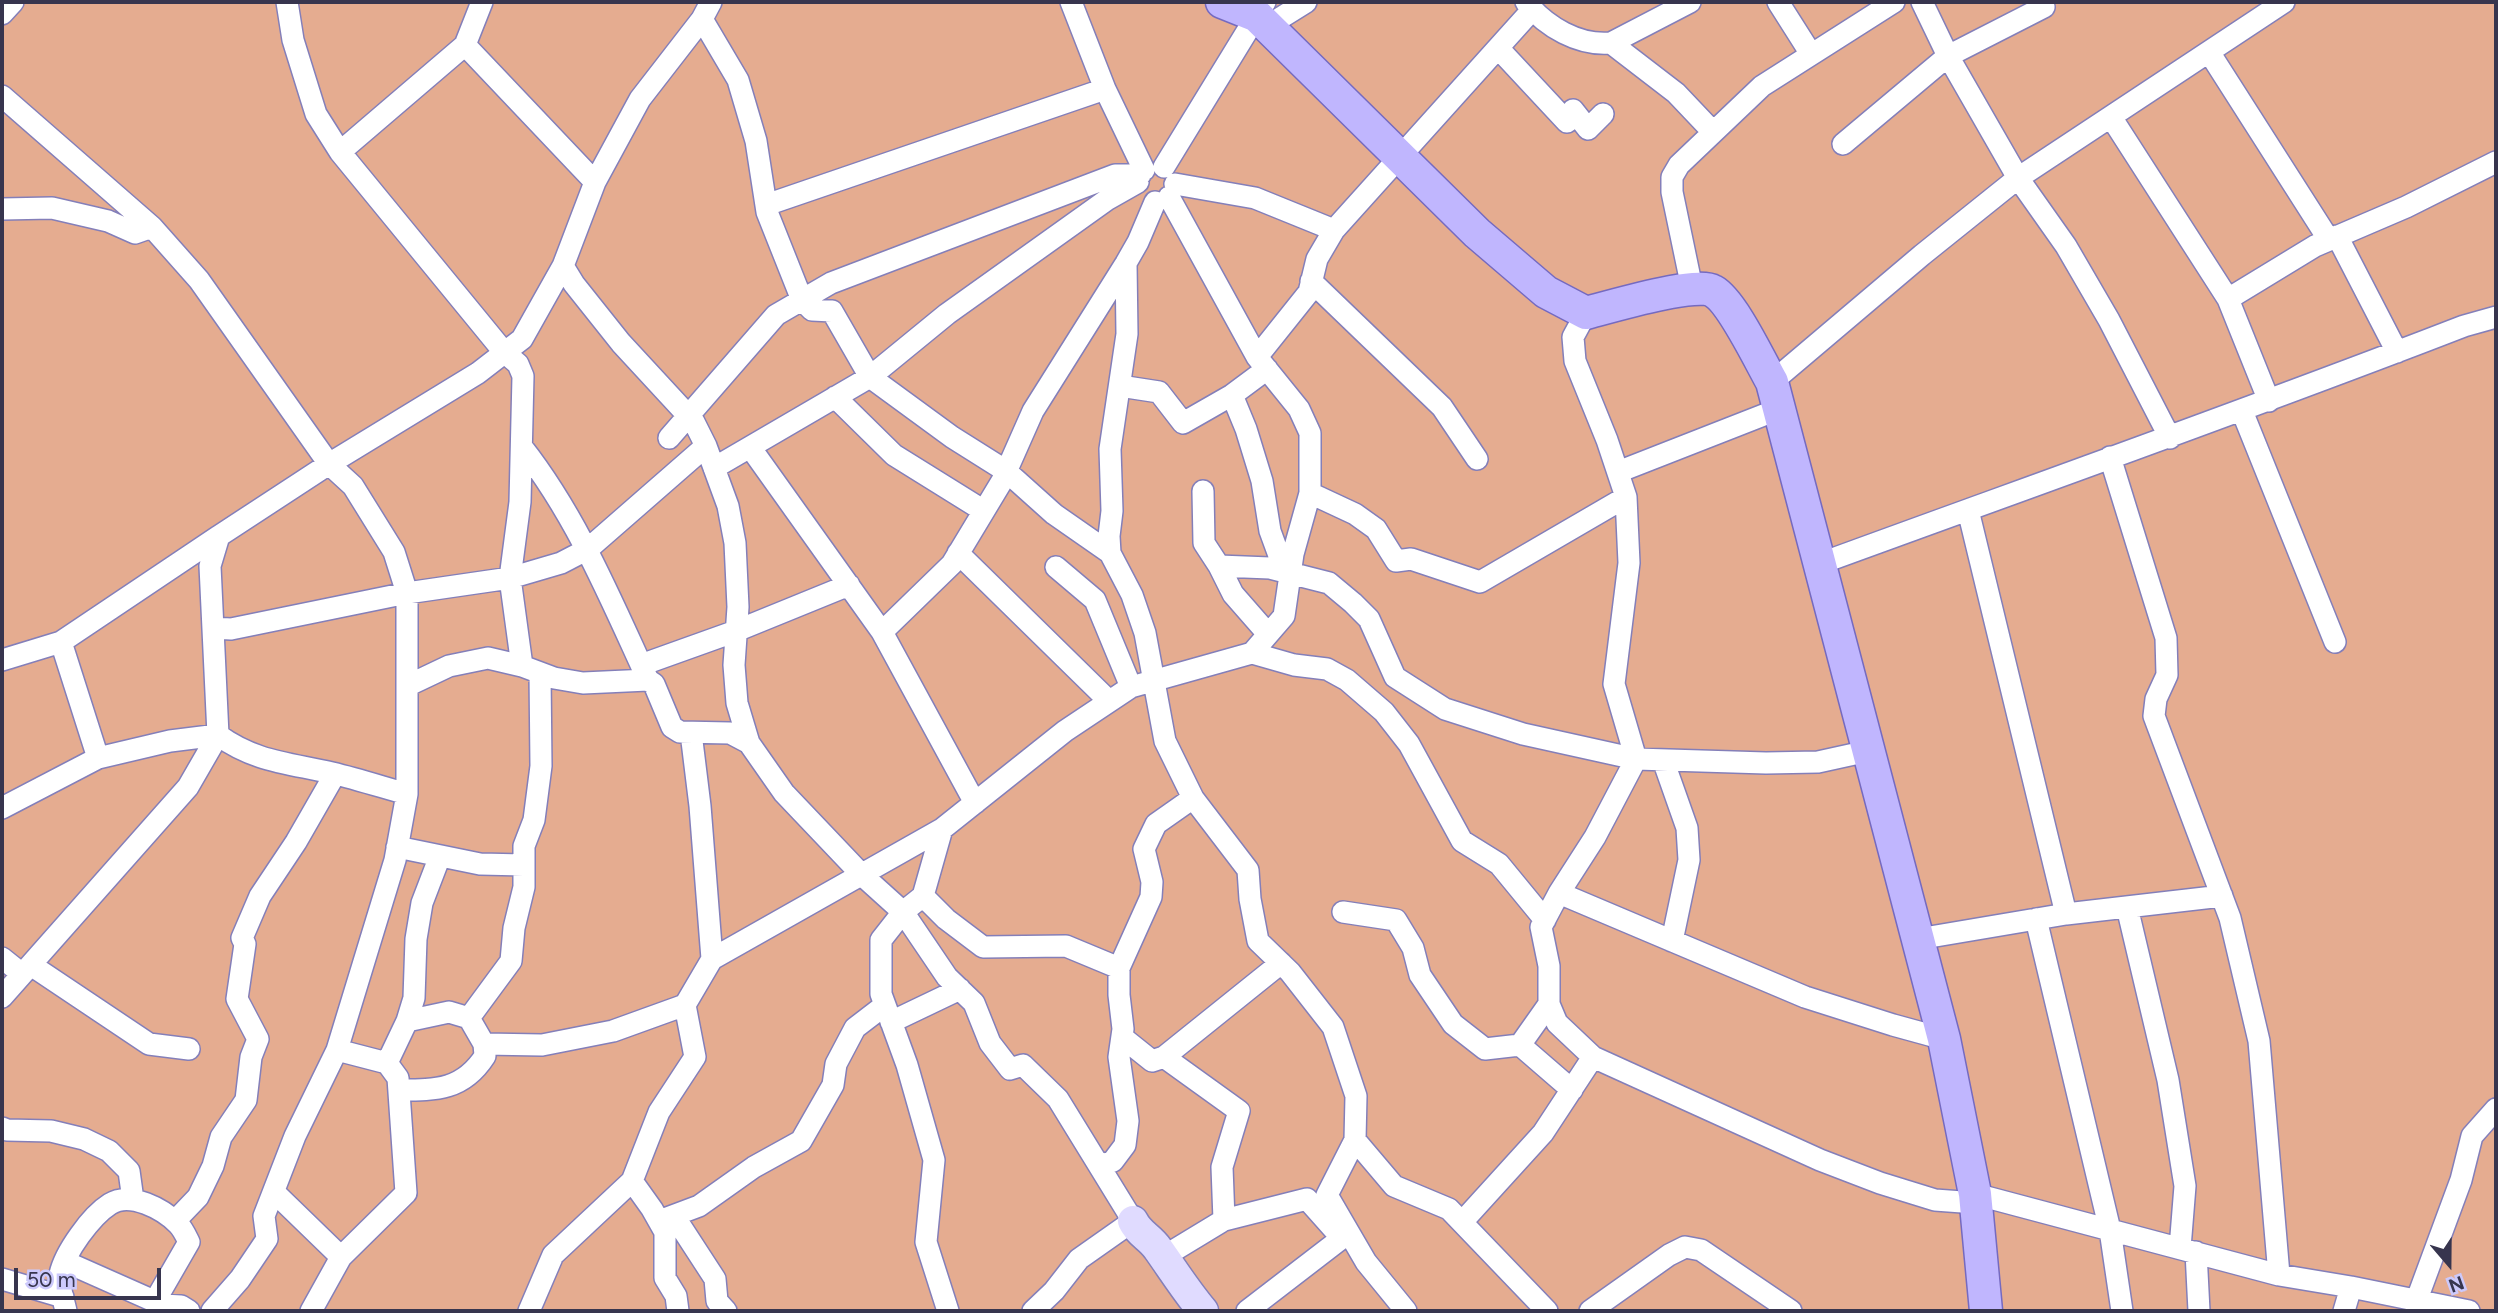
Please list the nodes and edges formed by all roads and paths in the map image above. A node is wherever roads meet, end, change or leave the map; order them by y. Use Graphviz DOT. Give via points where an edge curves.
graph roads {
  1 [pos="13,2"];
  2 [pos="287,2"];
  3 [pos="482,2"];
  4 [pos="1071,2"];
  5 [pos="1222,2"];
  6 [pos="1306,2"];
  7 [pos="1690,2"];
  8 [pos="1778,2"];
  9 [pos="1894,2"];
  10 [pos="1922,2"];
  11 [pos="2284,2"];
  12 [pos="1529,6"];
  13 [pos="2044,7"];
  14 [pos="707,10"];
  15 [pos="2,14"];
  16 [pos="1263,15"];
  17 [pos="1611,43"];
  18 [pos="465,45"];
  19 [pos="1498,48"];
  20 [pos="2209,52"];
  21 [pos="1811,54"];
  22 [pos="1948,55"];
  23 [pos="1105,89"];
  24 [pos="2,96"];
  25 [pos="1603,114"];
  26 [pos="2110,117"];
  27 [pos="1713,132"];
  28 [pos="1843,144"];
  29 [pos="340,152"];
  30 [pos="1399,156"];
  31 [pos="2496,162"];
  32 [pos="2018,178"];
  33 [pos="595,182"];
  34 [pos="1155,182"];
  35 [pos="766,205"];
  36 [pos="2,209"];
  37 [pos="152,227"];
  38 [pos="1334,230"];
  39 [pos="2333,238"];
  40 [pos="1126,263"];
  41 [pos="563,266"];
  42 [pos="1311,281"];
  43 [pos="1692,288"];
  44 [pos="2228,299"];
  45 [pos="802,300"];
  46 [pos="1586,313"];
  47 [pos="2496,317"];
  48 [pos="504,352"];
  49 [pos="2397,352"];
  50 [pos="1262,363"];
  51 [pos="870,377"];
  52 [pos="1119,386"];
  53 [pos="1232,395"];
  54 [pos="1775,395"];
  55 [pos="835,397"];
  56 [pos="2269,401"];
  57 [pos="2242,411"];
  58 [pos="688,416"];
  59 [pos="668,438"];
  60 [pos="2170,438"];
  61 [pos="706,446"];
  62 [pos="522,447"];
  63 [pos="750,447"];
  64 [pos="2110,457"];
  65 [pos="1477,460"];
  66 [pos="329,464"];
  67 [pos="714,468"];
  68 [pos="1006,471"];
  69 [pos="1618,472"];
  70 [pos="1203,491"];
  71 [pos="1310,493"];
  72 [pos="1626,497"];
  73 [pos="1968,510"];
  74 [pos="984,511"];
  75 [pos="219,536"];
  76 [pos="587,549"];
  77 [pos="958,553"];
  78 [pos="1110,553"];
  79 [pos="1819,564"];
  80 [pos="1219,566"];
  81 [pos="1056,567"];
  82 [pos="1287,573"];
  83 [pos="510,578"];
  84 [pos="849,586"];
  85 [pos="407,593"];
  86 [pos="213,628"];
  87 [pos="736,631"];
  88 [pos="882,632"];
  89 [pos="1268,634"];
  90 [pos="61,642"];
  91 [pos="2335,642"];
  92 [pos="1252,653"];
  93 [pos="2,660"];
  94 [pos="531,669"];
  95 [pos="644,672"];
  96 [pos="1155,680"];
  97 [pos="409,685"];
  98 [pos="1131,687"];
  99 [pos="1109,701"];
  100 [pos="691,733"];
  101 [pos="218,735"];
  102 [pos="749,743"];
  103 [pos="1868,751"];
  104 [pos="98,758"];
  105 [pos="1636,759"];
  106 [pos="1663,760"];
  107 [pos="335,774"];
  108 [pos="407,794"];
  109 [pos="1193,798"];
  110 [pos="975,803"];
  111 [pos="2,808"];
  112 [pos="942,829"];
  113 [pos="397,847"];
  114 [pos="440,856"];
  115 [pos="524,865"];
  116 [pos="862,875"];
  117 [pos="1559,893"];
  118 [pos="923,896"];
  119 [pos="2222,896"];
  120 [pos="2127,907"];
  121 [pos="903,912"];
  122 [pos="1343,912"];
  123 [pos="2066,914"];
  124 [pos="2036,919"];
  125 [pos="1545,920"];
  126 [pos="1918,939"];
  127 [pos="1672,942"];
  128 [pos="2,958"];
  129 [pos="712,959"];
  130 [pos="1281,963"];
  131 [pos="1119,968"];
  132 [pos="27,970"];
  133 [pos="960,989"];
  134 [pos="2,998"];
  135 [pos="1549,1004"];
  136 [pos="685,1005"];
  137 [pos="888,1013"];
  138 [pos="469,1018"];
  139 [pos="407,1021"];
  140 [pos="1122,1037"];
  141 [pos="1944,1039"];
  142 [pos="484,1044"];
  143 [pos="1520,1045"];
  144 [pos="189,1049"];
  145 [pos="337,1050"];
  146 [pos="1164,1057"];
  147 [pos="1594,1058"];
  148 [pos="387,1063"];
  149 [pos="400,1090"];
  150 [pos="1572,1090"];
  151 [pos="2496,1109"];
  152 [pos="2,1128"];
  153 [pos="1354,1140"];
  154 [pos="1101,1166"];
  155 [pos="632,1181"];
  156 [pos="274,1192"];
  157 [pos="1975,1198"];
  158 [pos="133,1200"];
  159 [pos="666,1219"];
  160 [pos="1224,1220"];
  161 [pos="175,1221"];
  162 [pos="1133,1221"];
  163 [pos="1463,1221"];
  164 [pos="2110,1230"];
  165 [pos="1346,1237"];
  166 [pos="2188,1250"];
  167 [pos="341,1257"];
  168 [pos="1163,1257"];
  169 [pos="66,1262"];
  170 [pos="2279,1275"];
  171 [pos="2,1279"];
  172 [pos="2351,1287"];
  173 [pos="2417,1299"];
  174 [pos="155,1301"];
  175 [pos="64,1304"];
  176 [pos="189,1311"];
  177 [pos="212,1311"];
  178 [pos="311,1311"];
  179 [pos="529,1311"];
  180 [pos="678,1311"];
  181 [pos="726,1311"];
  182 [pos="948,1311"];
  183 [pos="1033,1311"];
  184 [pos="1203,1311"];
  185 [pos="1247,1311"];
  186 [pos="1406,1311"];
  187 [pos="1548,1311"];
  188 [pos="1590,1311"];
  189 [pos="1791,1311"];
  190 [pos="1986,1311"];
  191 [pos="2122,1311"];
  192 [pos="2199,1311"];
  193 [pos="2343,1311"];
  194 [pos="2469,1311"];
  1 -- 15 [label="street"];
  2 -- 29 [label="street" via="293,40 316,114"];
  3 -- 18 [label="street"];
  4 -- 23 [label="street"];
  5 -- 16 [label="main road"];
  6 -- 16 [label="street"];
  7 -- 17 [label="street"];
  8 -- 21 [label="street"];
  9 -- 21 [label="street"];
  10 -- 22 [label="street"];
  11 -- 20 [label="street"];
  12 -- 17 [label="street" via="1578,40"];
  12 -- 19 [label="street"];
  13 -- 22 [label="street"];
  14 -- 33 [label="street" via="640,99"];
  14 -- 35 [label="street" via="738,80 757,141"];
  16 -- 30 [label="main road"];
  16 -- 34 [label="street"];
  17 -- 27 [label="street" via="1676,93"];
  18 -- 29 [label="street"];
  18 -- 33 [label="street"];
  19 -- 25 [label="street" via="1567,122 1573,110 1588,129"];
  19 -- 30 [label="street"];
  20 -- 26 [label="street"];
  20 -- 39 [label="street"];
  21 -- 27 [label="street" via="1762,86"];
  22 -- 28 [label="street"];
  22 -- 32 [label="street"];
  23 -- 34 [label="street"];
  23 -- 35 [label="street"];
  24 -- 37 [label="street"];
  26 -- 32 [label="street"];
  26 -- 44 [label="street"];
  27 -- 43 [label="street" via="1672,177"];
  29 -- 48 [label="street"];
  30 -- 38 [label="street"];
  30 -- 46 [label="main road" via="1546,292"];
  31 -- 39 [label="street"];
  32 -- 54 [label="street" via="1922,255"];
  32 -- 60 [label="street" via="2066,246"];
  33 -- 41 [label="street"];
  34 -- 38 [label="street" via="1255,198"];
  34 -- 40 [label="street" via="1144,231"];
  34 -- 45 [label="street" via="1115,175 831,283"];
  34 -- 50 [label="street"];
  34 -- 51 [label="street" via="1108,199 947,314"];
  35 -- 45 [label="street"];
  36 -- 37 [label="street" via="52,208 108,221 135,233"];
  37 -- 66 [label="street" via="199,280"];
  38 -- 42 [label="street" via="1317,259"];
  39 -- 44 [label="street"];
  39 -- 49 [label="street"];
  40 -- 52 [label="street" via="1127,334"];
  40 -- 68 [label="street" via="1033,411"];
  41 -- 48 [label="street" via="523,339"];
  41 -- 58 [label="street" via="621,343"];
  42 -- 50 [label="street" via="1309,292"];
  42 -- 65 [label="street" via="1442,407"];
  43 -- 46 [label="main road"];
  43 -- 54 [label="main road" via="1712,290 1727,304"];
  44 -- 56 [label="street"];
  45 -- 51 [label="street" via="812,310 832,311"];
  45 -- 58 [label="street" via="776,315"];
  46 -- 69 [label="street" via="1573,337 1575,361"];
  47 -- 49 [label="street"];
  48 -- 62 [label="street" via="518,364 523,376"];
  48 -- 66 [label="street" via="478,373"];
  49 -- 56 [label="street"];
  50 -- 53 [label="street"];
  50 -- 71 [label="street" via="1299,409 1310,433"];
  51 -- 55 [label="street"];
  51 -- 68 [label="street"];
  52 -- 53 [label="street" via="1159,392 1183,423"];
  52 -- 78 [label="street" via="1110,449"];
  53 -- 82 [label="street" via="1262,481 1270,531"];
  54 -- 69 [label="street"];
  54 -- 79 [label="main road"];
  55 -- 63 [label="street"];
  55 -- 74 [label="street" via="894,455"];
  56 -- 57 [label="street"];
  57 -- 60 [label="street"];
  57 -- 91 [label="street"];
  58 -- 59 [label="street"];
  58 -- 61 [label="street"];
  60 -- 64 [label="street"];
  61 -- 67 [label="street"];
  61 -- 76 [label="street"];
  62 -- 76 [label="street"];
  62 -- 83 [label="street"];
  63 -- 67 [label="street"];
  63 -- 84 [label="street"];
  64 -- 73 [label="street"];
  64 -- 119 [label="street" via="2165,638 2167,675 2155,699 2154,716"];
  66 -- 75 [label="street"];
  66 -- 85 [label="street" via="353,486 394,552"];
  67 -- 87 [label="street" via="735,544"];
  68 -- 74 [label="street"];
  68 -- 78 [label="street" via="1054,514"];
  69 -- 72 [label="street"];
  70 -- 80 [label="street" via="1204,543"];
  71 -- 72 [label="street" via="1376,529 1396,561 1411,559 1480,582"];
  71 -- 82 [label="street"];
  72 -- 105 [label="street" via="1629,563 1614,684"];
  73 -- 79 [label="street"];
  73 -- 123 [label="street"];
  74 -- 77 [label="street"];
  75 -- 86 [label="street" via="211,566"];
  75 -- 90 [label="street"];
  76 -- 83 [label="street" via="561,563"];
  76 -- 95 [label="street"];
  77 -- 88 [label="street"];
  77 -- 99 [label="street"];
  78 -- 96 [label="street" via="1132,595"];
  79 -- 103 [label="main road"];
  80 -- 82 [label="street"];
  80 -- 89 [label="street" via="1233,594"];
  81 -- 98 [label="street" via="1095,600"];
  82 -- 89 [label="street" via="1284,616"];
  82 -- 105 [label="street" via="1329,583 1353,603 1369,619 1395,677 1445,709 1523,734"];
  83 -- 85 [label="street"];
  83 -- 94 [label="street"];
  84 -- 87 [label="street"];
  84 -- 88 [label="street"];
  85 -- 86 [label="street" via="231,629"];
  85 -- 97 [label="street"];
  86 -- 101 [label="street"];
  87 -- 95 [label="street"];
  87 -- 102 [label="street" via="737,703"];
  88 -- 110 [label="street"];
  89 -- 92 [label="street"];
  90 -- 93 [label="street"];
  90 -- 104 [label="street"];
  92 -- 96 [label="street"];
  92 -- 125 [label="street" via="1327,669 1384,712 1409,744 1462,841 1499,864"];
  94 -- 95 [label="street" via="583,683"];
  94 -- 97 [label="street" via="488,658 449,666"];
  94 -- 115 [label="street" via="541,766"];
  95 -- 100 [label="street" via="672,727"];
  96 -- 98 [label="street"];
  96 -- 109 [label="street" via="1166,741"];
  97 -- 108 [label="street"];
  98 -- 99 [label="street"];
  99 -- 110 [label="street"];
  100 -- 102 [label="street" via="730,733"];
  100 -- 129 [label="street"];
  101 -- 104 [label="street"];
  101 -- 107 [label="street" via="255,757"];
  101 -- 132 [label="street" via="188,787"];
  102 -- 116 [label="street" via="784,793"];
  103 -- 106 [label="street" via="1818,762"];
  103 -- 126 [label="main road"];
  104 -- 111 [label="street"];
  105 -- 106 [label="street"];
  105 -- 117 [label="street"];
  106 -- 127 [label="street" via="1688,839 1689,860"];
  107 -- 108 [label="street"];
  107 -- 161 [label="street" via="260,896 242,938 237,999 258,1039 246,1100 221,1137 198,1197"];
  108 -- 113 [label="street"];
  109 -- 130 [label="street" via="1248,870 1258,941"];
  109 -- 131 [label="street" via="1156,824 1144,849 1152,897"];
  110 -- 112 [label="street"];
  112 -- 116 [label="street"];
  112 -- 118 [label="street"];
  113 -- 114 [label="street"];
  113 -- 145 [label="street"];
  114 -- 115 [label="street" via="480,864"];
  114 -- 139 [label="street" via="422,903 414,998"];
  115 -- 138 [label="street" via="511,961"];
  116 -- 121 [label="street"];
  116 -- 129 [label="street"];
  117 -- 125 [label="street"];
  117 -- 127 [label="street"];
  118 -- 121 [label="street"];
  118 -- 131 [label="street" via="983,947 1066,946"];
  119 -- 120 [label="street"];
  119 -- 170 [label="street" via="2259,1041"];
  120 -- 123 [label="street"];
  120 -- 166 [label="street" via="2168,1080 2185,1186"];
  121 -- 133 [label="street"];
  121 -- 137 [label="street" via="881,940 881,995"];
  122 -- 143 [label="street" via="1396,920 1413,948 1420,975 1453,1024 1485,1049"];
  123 -- 124 [label="street"];
  124 -- 126 [label="street"];
  124 -- 164 [label="street"];
  125 -- 135 [label="street" via="1541,927 1549,966"];
  126 -- 141 [label="main road"];
  127 -- 141 [label="street" via="1805,997"];
  128 -- 132 [label="street"];
  129 -- 136 [label="street"];
  130 -- 146 [label="street"];
  130 -- 153 [label="street" via="1333,1027 1356,1096"];
  131 -- 140 [label="street"];
  132 -- 134 [label="street"];
  132 -- 144 [label="street" via="149,1044"];
  133 -- 137 [label="street"];
  133 -- 154 [label="street" via="974,1003 990,1042 1010,1069 1023,1065 1058,1099"];
  135 -- 143 [label="street"];
  135 -- 147 [label="street" via="1557,1023"];
  136 -- 142 [label="street" via="613,1031 542,1045"];
  136 -- 155 [label="street" via="695,1057 659,1112"];
  137 -- 159 [label="street" via="855,1028 836,1064 834,1085 801,1141 699,1206"];
  137 -- 182 [label="street" via="934,1160 926,1242"];
  138 -- 139 [label="street" via="449,1012"];
  138 -- 142 [label="street"];
  139 -- 148 [label="street"];
  140 -- 146 [label="street" via="1152,1061"];
  140 -- 154 [label="street" via="1119,1057 1128,1121 1125,1144 1113,1161"];
  141 -- 157 [label="main road"];
  142 -- 149 [label="street" via="485,1056 474,1073 447,1087"];
  143 -- 150 [label="street"];
  145 -- 148 [label="street"];
  145 -- 156 [label="street" via="295,1136"];
  146 -- 160 [label="street" via="1239,1111 1222,1167"];
  147 -- 150 [label="street"];
  147 -- 157 [label="street" via="1880,1183 1935,1200"];
  148 -- 149 [label="street"];
  149 -- 167 [label="street" via="406,1193"];
  150 -- 163 [label="street" via="1543,1133"];
  151 -- 173 [label="street" via="2472,1136 2461,1180"];
  152 -- 158 [label="street" via="51,1131 109,1151 129,1171"];
  153 -- 163 [label="street" via="1394,1186 1449,1209"];
  153 -- 165 [label="street" via="1326,1195"];
  154 -- 162 [label="street"];
  155 -- 159 [label="street"];
  155 -- 179 [label="street" via="553,1255"];
  156 -- 167 [label="street"];
  156 -- 177 [label="street" via="264,1216 267,1239"];
  157 -- 164 [label="street"];
  157 -- 190 [label="main road"];
  158 -- 161 [label="street" via="157,1208"];
  158 -- 169 [label="street" via="111,1203 87,1226"];
  159 -- 180 [label="street" via="665,1278 676,1296"];
  159 -- 181 [label="street" via="715,1279 717,1301"];
  160 -- 165 [label="street" via="1307,1199"];
  160 -- 168 [label="street"];
  161 -- 174 [label="street" via="189,1242"];
  162 -- 168 [label="street"];
  162 -- 183 [label="street" via="1079,1259"];
  163 -- 187 [label="street"];
  164 -- 166 [label="street"];
  164 -- 191 [label="street"];
  165 -- 185 [label="street"];
  165 -- 186 [label="street"];
  166 -- 170 [label="street"];
  166 -- 192 [label="street"];
  167 -- 178 [label="street"];
  168 -- 184 [label="street"];
  169 -- 174 [label="street"];
  169 -- 175 [label="street" via="60,1275"];
  170 -- 172 [label="street"];
  171 -- 175 [label="street"];
  172 -- 173 [label="street"];
  172 -- 193 [label="street"];
  173 -- 194 [label="street"];
  174 -- 176 [label="street"];
  188 -- 189 [label="street" via="1685,1247 1701,1250"];
}
